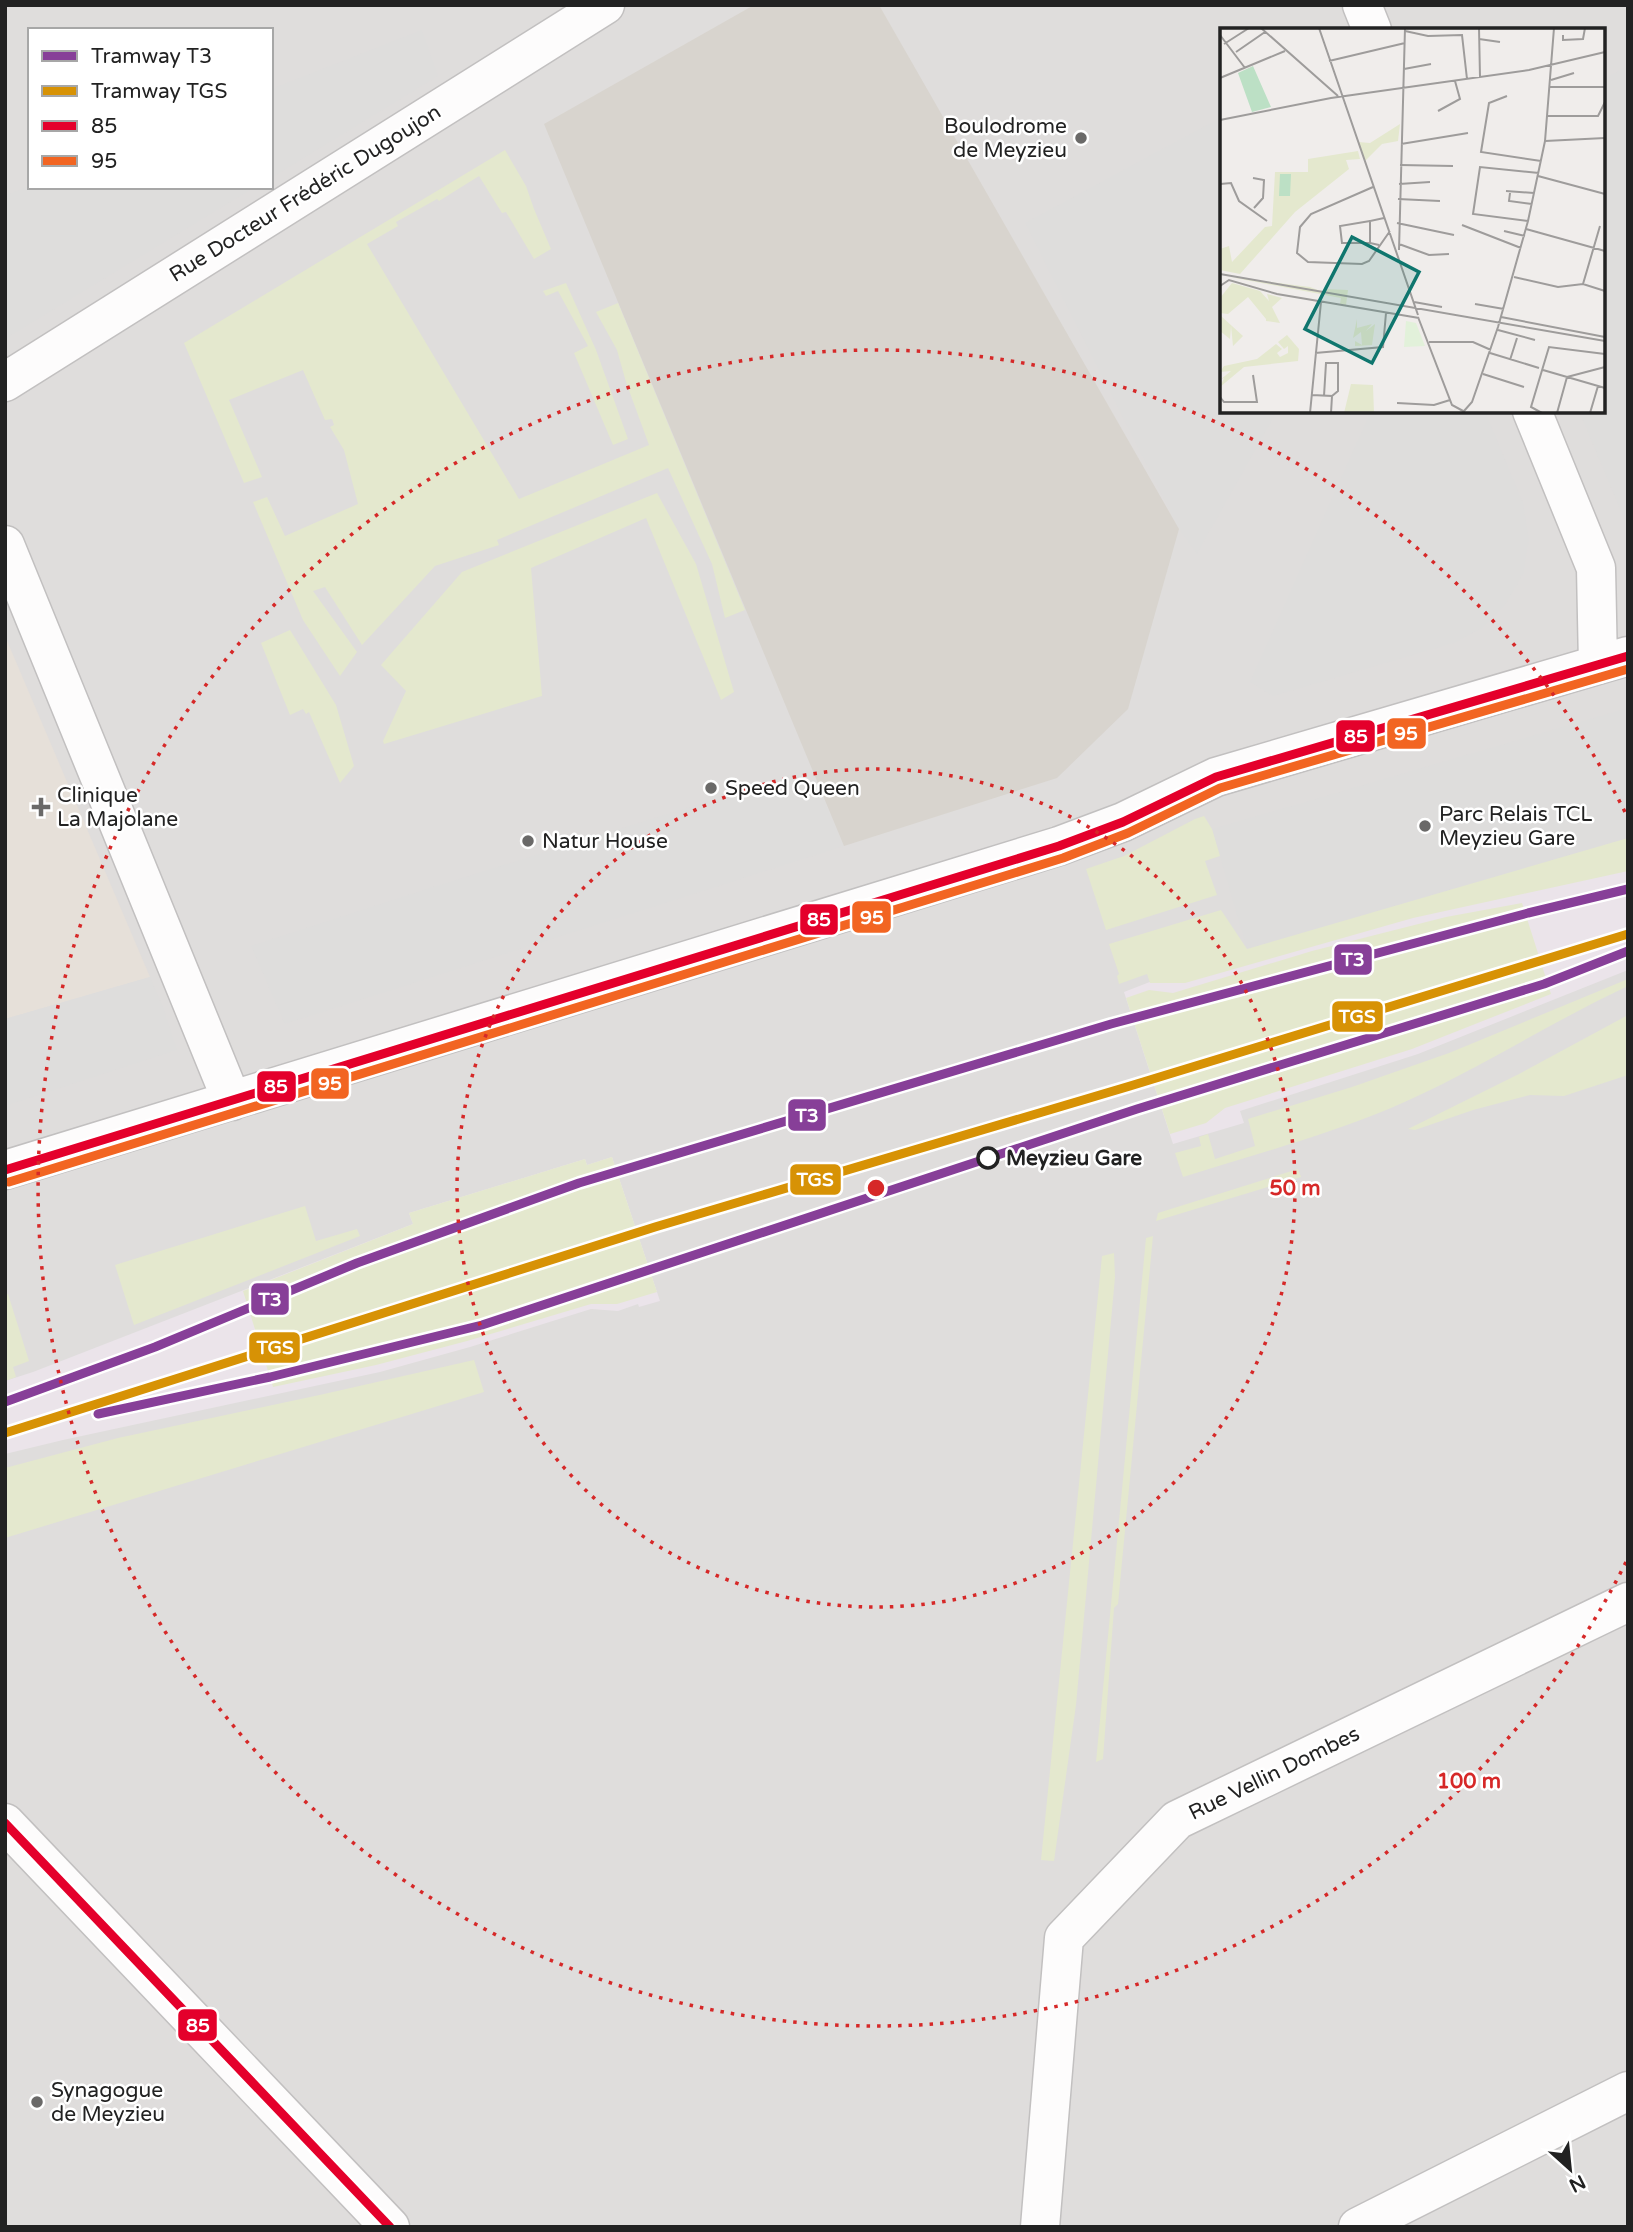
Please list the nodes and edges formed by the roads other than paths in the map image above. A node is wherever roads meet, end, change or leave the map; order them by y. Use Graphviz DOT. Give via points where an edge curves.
graph roads {
  1 [pos="605,5"];
  2 [pos="1362,5"];
  3 [pos="1371,28"];
  4 [pos="5,382"];
  5 [pos="1533,413"];
  6 [pos="5,545"];
  7 [pos="1613,661"];
  8 [pos="232,1101"];
  9 [pos="5,1170"];
  10 [pos="1628,1602"];
  11 [pos="5,1823"];
  12 [pos="1628,2091"];
  13 [pos="390,2227"];
  14 [pos="1040,2227"];
  15 [pos="1358,2227"];
  1 -- 4 [label="street, Rue Docteur Frédéric Dugoujon"];
  2 -- 3 [label="street"];
  5 -- 7 [label="street" via="1596,568"];
  6 -- 8 [label="street"];
  7 -- 8 [label="street" via="1216,776 1123,822 1059,846"];
  8 -- 9 [label="street"];
  10 -- 14 [label="street, Rue Vellin Dombes" via="1177,1820 1064,1938"];
  11 -- 13 [label="street"];
  12 -- 15 [label="street"];
}
